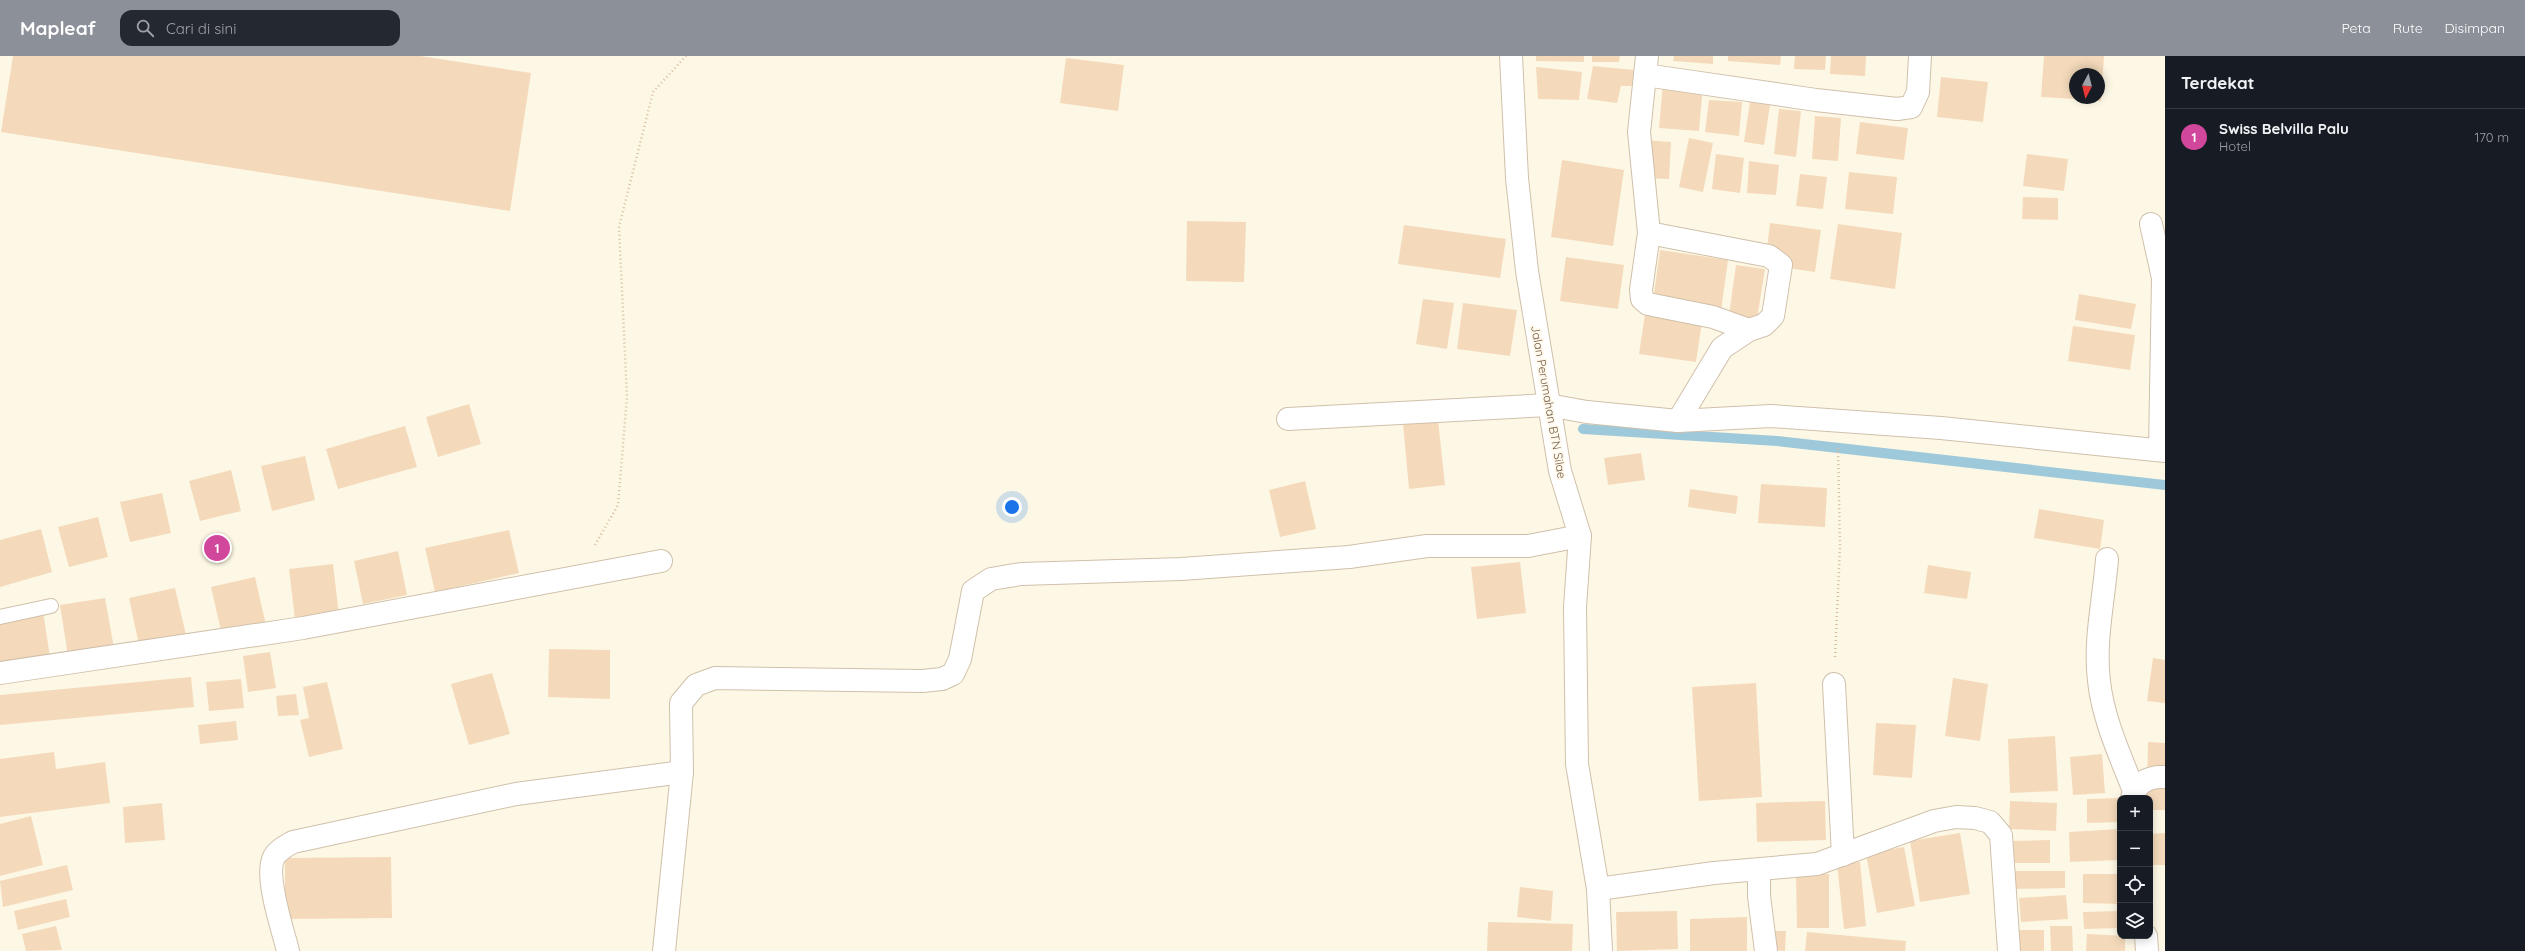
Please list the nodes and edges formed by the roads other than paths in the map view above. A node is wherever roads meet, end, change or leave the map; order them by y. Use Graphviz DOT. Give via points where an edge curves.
graph roads {
  1 [pos="1511,56"];
  2 [pos="1920,56"];
  3 [pos="1646,66"];
  4 [pos="2151,224"];
  5 [pos="1649,233"];
  6 [pos="1749,330"];
  7 [pos="1548,405"];
  8 [pos="1288,419"];
  9 [pos="1678,421"];
  10 [pos="2162,450"];
  11 [pos="1580,536"];
  12 [pos="2108,559"];
  13 [pos="661,561"];
  14 [pos="52,606"];
  15 [pos="0,617"];
  16 [pos="0,673"];
  17 [pos="1834,684"];
  18 [pos="682,772"];
  19 [pos="2165,776"];
  20 [pos="2133,794"];
  21 [pos="1843,855"];
  22 [pos="1759,870"];
  23 [pos="1598,889"];
  24 [pos="2146,939"];
  25 [pos="288,951"];
  26 [pos="664,951"];
  27 [pos="1601,951"];
  28 [pos="1766,951"];
  29 [pos="2009,951"];
  30 [pos="2147,951"];
  1 -- 7 [label="street, Jalan Perumahan BTN Silae" via="1517,170 1525,248"];
  2 -- 3 [label="street" via="1916,100 1911,107 1897,109 1816,100"];
  3 -- 5 [label="street" via="1639,132"];
  4 -- 10 [label="street" via="2163,278"];
  5 -- 6 [label="street" via="1642,299 1648,304 1713,317"];
  5 -- 6 [label="street" via="1762,254 1777,260 1781,265 1773,316 1764,325"];
  6 -- 9 [label="street" via="1722,348"];
  7 -- 8 [label="street"];
  7 -- 9 [label="street" via="1587,412"];
  7 -- 11 [label="street, Jalan Perumahan BTN Silae" via="1553,418 1560,471"];
  9 -- 10 [label="street" via="1771,416 1838,420"];
  11 -- 18 [label="street" via="1528,546 1427,546 1310,560 1181,570 1022,574 992,579 973,591 960,659 953,674 942,679 922,681 715,678 696,685 681,702"];
  11 -- 23 [label="street, Jalan Perumahan BTN Silae" via="1574,607 1577,764"];
  12 -- 20 [label="street" via="2099,644 2099,682 2107,723"];
  13 -- 16 [label="street" via="303,628"];
  14 -- 15 [label="lane"];
  17 -- 21 [label="street"];
  18 -- 25 [label="street" via="516,794 293,842 283,847 274,858 271,875"];
  18 -- 26 [label="street"];
  19 -- 20 [label="street" via="2155,776 2141,783"];
  21 -- 22 [label="street" via="1817,864"];
  21 -- 29 [label="street" via="1934,821 1956,817 1990,822 2001,835"];
  22 -- 23 [label="street" via="1714,873"];
  22 -- 28 [label="street" via="1759,896"];
  23 -- 27 [label="street, Jalan Perumahan BTN Silae"];
  24 -- 30 [label="street"];
}
